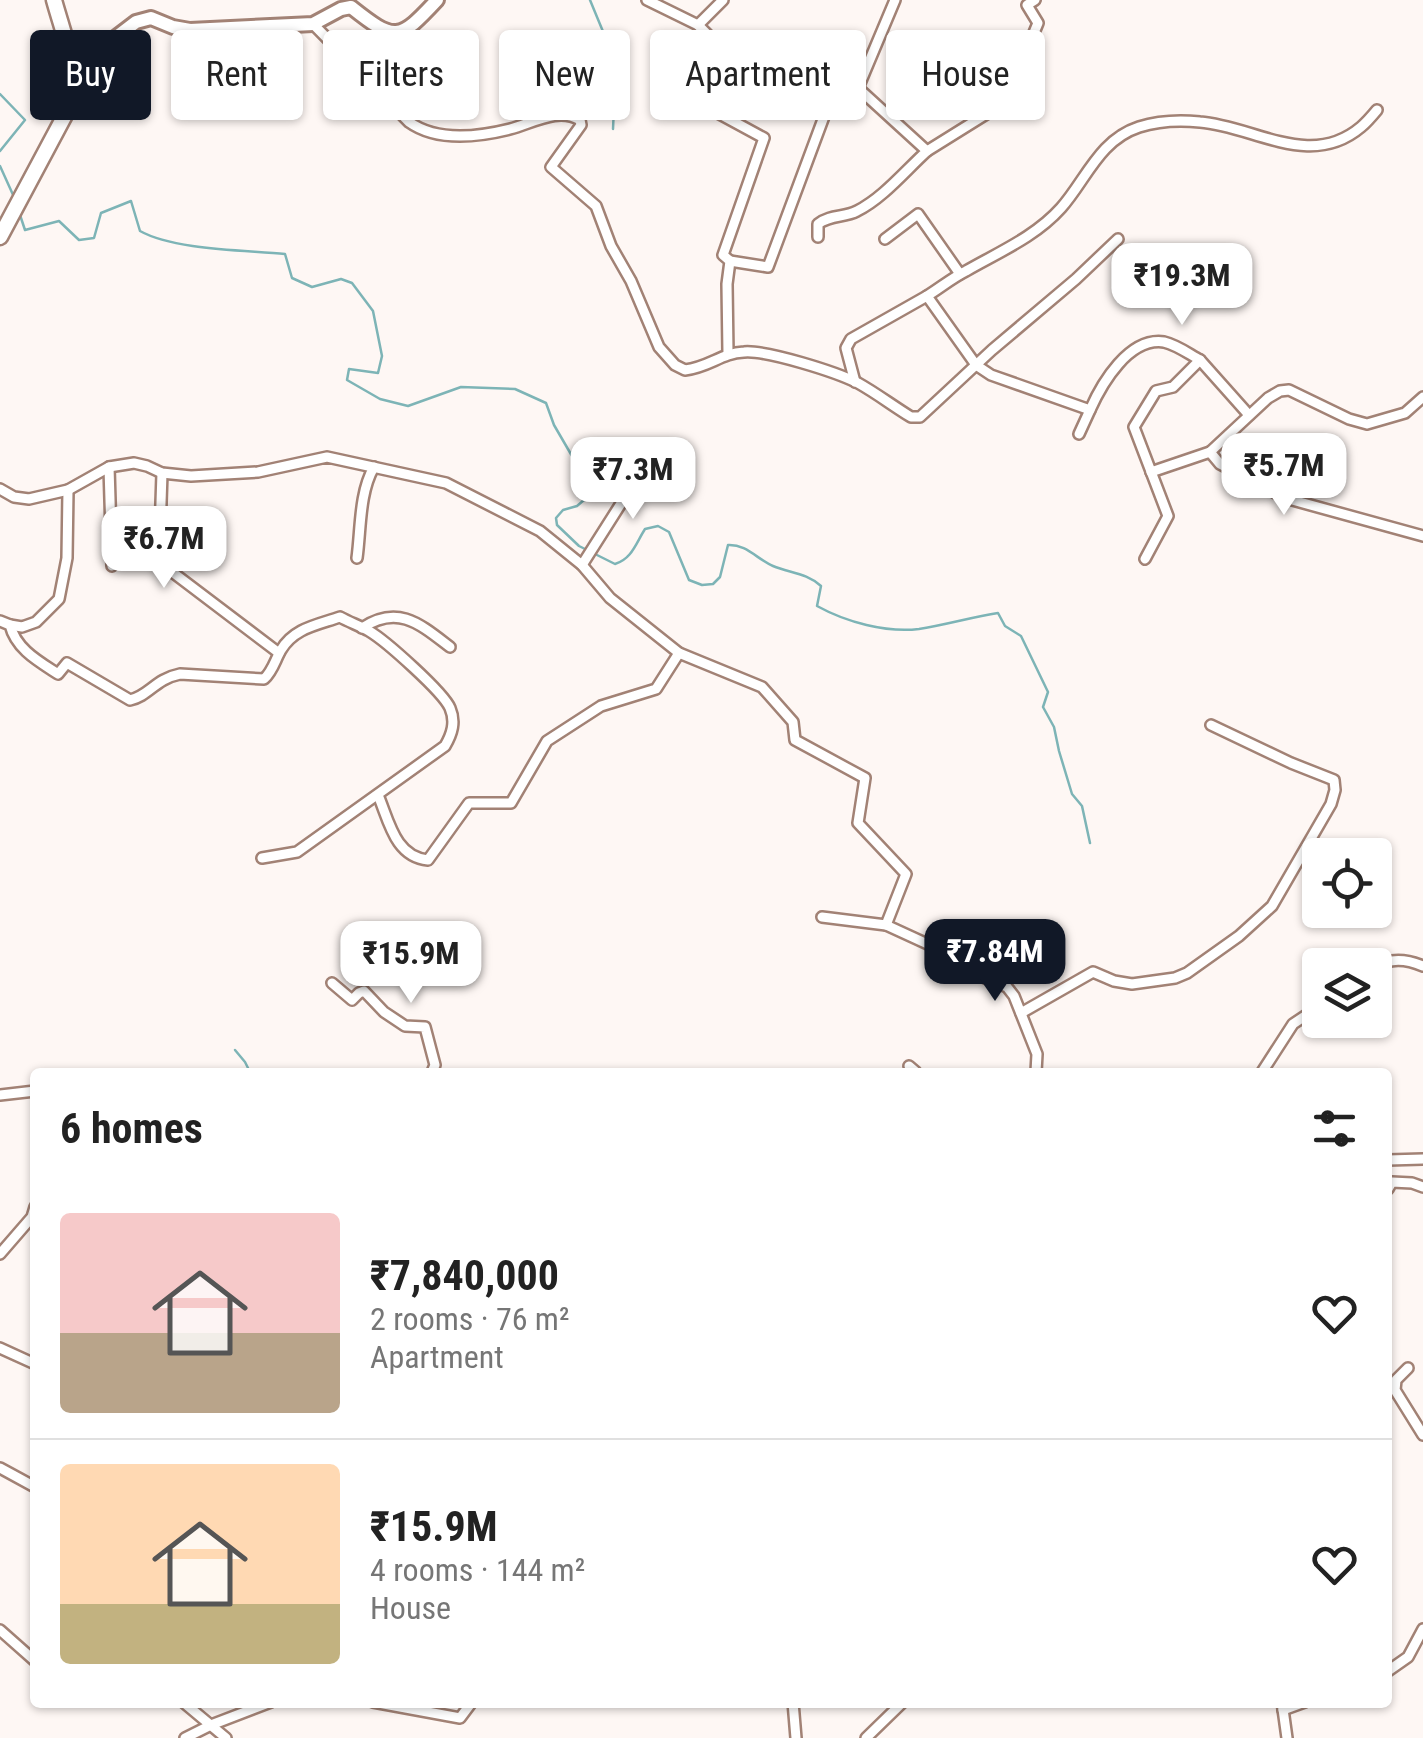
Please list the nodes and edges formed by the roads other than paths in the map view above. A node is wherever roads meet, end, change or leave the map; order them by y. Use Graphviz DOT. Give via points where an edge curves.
graph roads {
  1 [pos="54,0"];
  2 [pos="437,0"];
  3 [pos="648,0"];
  4 [pos="723,0"];
  5 [pos="896,0"];
  6 [pos="1035,0"];
  7 [pos="312,24"];
  8 [pos="698,25"];
  9 [pos="62,30"];
  10 [pos="126,30"];
  11 [pos="703,30"];
  12 [pos="866,69"];
  13 [pos="866,95"];
  14 [pos="1377,110"];
  15 [pos="62,120"];
  16 [pos="731,120"];
  17 [pos="822,120"];
  18 [pos="927,151"];
  19 [pos="0,237"];
  20 [pos="818,237"];
  21 [pos="886,238"];
  22 [pos="1118,240"];
  23 [pos="730,262"];
  24 [pos="960,274"];
  25 [pos="928,296"];
  26 [pos="728,354"];
  27 [pos="1200,360"];
  28 [pos="976,366"];
  29 [pos="856,382"];
  30 [pos="1423,396"];
  31 [pos="1090,410"];
  32 [pos="1250,415"];
  33 [pos="1079,434"];
  34 [pos="1210,452"];
  35 [pos="109,467"];
  36 [pos="374,467"];
  37 [pos="1151,472"];
  38 [pos="162,473"];
  39 [pos="634,483"];
  40 [pos="0,489"];
  41 [pos="68,490"];
  42 [pos="1423,536"];
  43 [pos="358,558"];
  44 [pos="1146,559"];
  45 [pos="585,561"];
  46 [pos="112,566"];
  47 [pos="5,623"];
  48 [pos="362,628"];
  49 [pos="450,646"];
  50 [pos="279,653"];
  51 [pos="679,653"];
  52 [pos="1211,725"];
  53 [pos="378,795"];
  54 [pos="262,858"];
  55 [pos="822,917"];
  56 [pos="886,925"];
  57 [pos="1392,961"];
  58 [pos="1423,966"];
  59 [pos="332,982"];
  60 [pos="1021,1013"];
  61 [pos="1302,1018"];
  62 [pos="435,1068"];
  63 [pos="1036,1068"];
  64 [pos="1264,1068"];
  65 [pos="30,1092"];
  66 [pos="0,1096"];
  67 [pos="1423,1159"];
  68 [pos="1392,1160"];
  69 [pos="1392,1182"];
  70 [pos="1423,1187"];
  71 [pos="30,1218"];
  72 [pos="0,1254"];
  73 [pos="0,1348"];
  74 [pos="30,1362"];
  75 [pos="1408,1368"];
  76 [pos="1423,1435"];
  77 [pos="0,1468"];
  78 [pos="30,1484"];
  79 [pos="1423,1629"];
  80 [pos="0,1630"];
  81 [pos="30,1657"];
  82 [pos="1392,1668"];
  83 [pos="191,1708"];
  84 [pos="255,1708"];
  85 [pos="406,1708"];
  86 [pos="468,1708"];
  87 [pos="794,1708"];
  88 [pos="897,1708"];
  89 [pos="1282,1708"];
  90 [pos="211,1724"];
  91 [pos="185,1738"];
  92 [pos="226,1738"];
  93 [pos="796,1738"];
  94 [pos="866,1738"];
  95 [pos="1287,1738"];
  1 -- 9 [label="main road"];
  2 -- 7 [label="main road" via="411,28 393,32 351,7"];
  3 -- 8 [label="street"];
  4 -- 8 [label="street"];
  5 -- 12 [label="street"];
  6 -- 18 [label="street" via="1027,5 1038,23 1007,98"];
  7 -- 10 [label="main road" via="190,30 151,18"];
  7 -- 26 [label="street" via="421,130 465,136 566,114 580,120 551,168 596,206 659,346 684,370"];
  8 -- 11 [label="street"];
  13 -- 18 [label="street"];
  14 -- 24 [label="street" via="1348,136 1325,144 1292,146 1202,122 1136,128 1108,147 1060,209 1029,236"];
  15 -- 19 [label="main road"];
  16 -- 23 [label="street" via="764,138 723,255"];
  17 -- 23 [label="street" via="768,268"];
  18 -- 20 [label="street" via="873,201 818,224"];
  21 -- 24 [label="street" via="918,214"];
  22 -- 28 [label="street"];
  23 -- 26 [label="street"];
  24 -- 25 [label="street"];
  25 -- 28 [label="street"];
  25 -- 29 [label="street" via="851,339 846,348"];
  26 -- 29 [label="street" via="776,356"];
  27 -- 31 [label="street" via="1177,346 1149,342 1123,361"];
  27 -- 32 [label="street"];
  27 -- 37 [label="street" via="1173,387 1156,392 1134,427"];
  28 -- 29 [label="street" via="920,418"];
  28 -- 31 [label="street"];
  30 -- 32 [label="street" via="1405,413 1366,424 1289,390"];
  31 -- 33 [label="street"];
  32 -- 34 [label="street"];
  34 -- 37 [label="street"];
  34 -- 42 [label="street" via="1220,464 1285,498"];
  35 -- 38 [label="street" via="134,463"];
  35 -- 41 [label="street"];
  35 -- 46 [label="street"];
  36 -- 38 [label="street" via="327,458 258,472"];
  36 -- 43 [label="street" via="364,494"];
  36 -- 45 [label="street" via="446,482"];
  37 -- 44 [label="street" via="1168,516"];
  38 -- 50 [label="street" via="159,562"];
  39 -- 45 [label="street"];
  40 -- 41 [label="street" via="30,499"];
  41 -- 47 [label="street" via="68,558 59,598 36,622 22,628"];
  45 -- 51 [label="street" via="610,598"];
  47 -- 50 [label="street" via="35,660 58,674 66,664 130,700 180,674 264,679"];
  48 -- 49 [label="street" via="397,616 418,622"];
  48 -- 50 [label="street" via="340,617 300,630"];
  48 -- 53 [label="street" via="424,678 450,706 454,722 445,746"];
  51 -- 53 [label="street" via="656,689 601,706 547,741 511,803 469,803 428,860 400,847"];
  51 -- 56 [label="street" via="762,688 793,722 795,740 865,778 858,823 906,874"];
  52 -- 60 [label="street" via="1334,780 1331,804 1272,906 1187,973 1132,984 1092,972"];
  53 -- 54 [label="street" via="296,852"];
  55 -- 56 [label="street"];
  56 -- 60 [label="street" via="1007,987"];
  57 -- 58 [label="street"];
  59 -- 62 [label="street" via="352,1000 364,991 405,1026 426,1027"];
  60 -- 63 [label="street"];
  61 -- 64 [label="street"];
  65 -- 66 [label="street"];
  67 -- 68 [label="street"];
  69 -- 70 [label="street"];
  71 -- 72 [label="street"];
  73 -- 74 [label="street"];
  75 -- 76 [label="street" via="1395,1390"];
  77 -- 78 [label="street"];
  79 -- 82 [label="street" via="1408,1658"];
  80 -- 81 [label="street"];
  83 -- 90 [label="street"];
  84 -- 90 [label="street"];
  85 -- 86 [label="street" via="460,1718"];
  87 -- 93 [label="street"];
  88 -- 94 [label="street"];
  89 -- 95 [label="street"];
  90 -- 91 [label="street"];
  90 -- 92 [label="street"];
}
